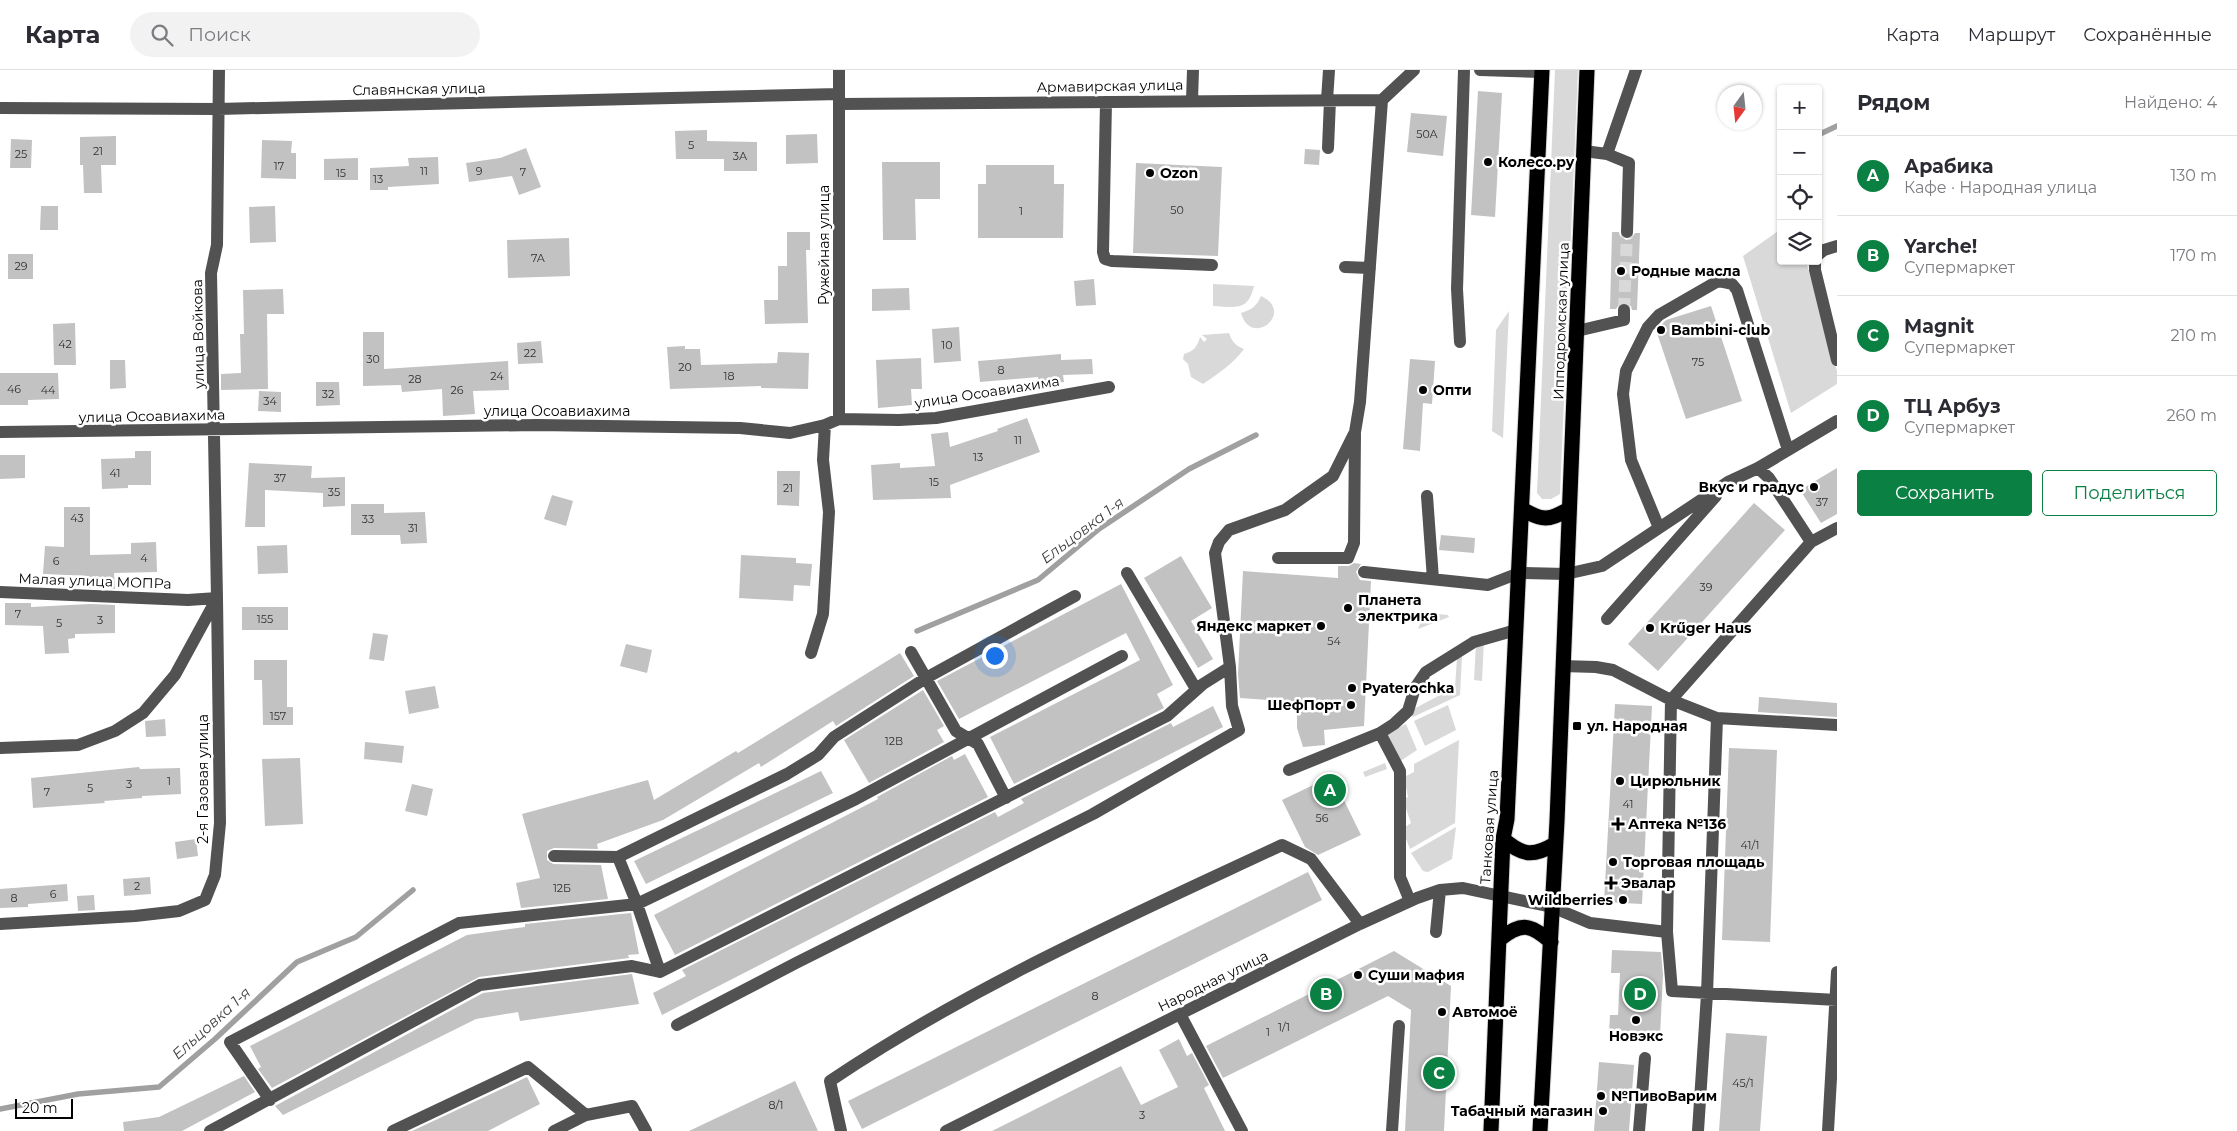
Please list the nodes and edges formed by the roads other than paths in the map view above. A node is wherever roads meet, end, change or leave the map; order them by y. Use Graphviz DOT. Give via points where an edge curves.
graph roads {
  1 [pos="220,70"];
  2 [pos="839,70"];
  3 [pos="1193,70"];
  4 [pos="1329,70"];
  5 [pos="1414,70"];
  6 [pos="1464,70"];
  7 [pos="1480,70"];
  8 [pos="1587,70"];
  9 [pos="1636,70"];
  10 [pos="1542,71"];
  11 [pos="839,99"];
  12 [pos="1192,100"];
  13 [pos="1328,100"];
  14 [pos="1382,100"];
  15 [pos="1106,102"];
  16 [pos="0,108"];
  17 [pos="218,109"];
  18 [pos="1328,148"];
  19 [pos="1584,151"];
  20 [pos="1607,154"];
  21 [pos="1627,232"];
  22 [pos="1837,246"];
  23 [pos="1822,251"];
  24 [pos="1212,265"];
  25 [pos="1815,265"];
  26 [pos="1345,267"];
  27 [pos="1370,268"];
  28 [pos="1624,310"];
  29 [pos="1577,331"];
  30 [pos="1460,342"];
  31 [pos="1837,360"];
  32 [pos="1110,387"];
  33 [pos="839,419"];
  34 [pos="1837,421"];
  35 [pos="825,425"];
  36 [pos="214,430"];
  37 [pos="0,432"];
  38 [pos="1355,432"];
  39 [pos="1788,450"];
  40 [pos="1758,468"];
  41 [pos="1728,482"];
  42 [pos="1428,496"];
  43 [pos="1522,509"];
  44 [pos="1569,509"];
  45 [pos="1659,528"];
  46 [pos="1837,528"];
  47 [pos="1811,542"];
  48 [pos="1278,558"];
  49 [pos="1364,572"];
  50 [pos="1126,573"];
  51 [pos="1519,573"];
  52 [pos="1566,574"];
  53 [pos="1433,579"];
  54 [pos="0,592"];
  55 [pos="1075,596"];
  56 [pos="217,598"];
  57 [pos="1606,619"];
  58 [pos="1516,630"];
  59 [pos="911,652"];
  60 [pos="811,653"];
  61 [pos="1122,656"];
  62 [pos="1562,666"];
  63 [pos="1230,667"];
  64 [pos="926,678"];
  65 [pos="1196,690"];
  66 [pos="1670,700"];
  67 [pos="1717,718"];
  68 [pos="1837,725"];
  69 [pos="1380,733"];
  70 [pos="969,738"];
  71 [pos="0,748"];
  72 [pos="1289,770"];
  73 [pos="1006,798"];
  74 [pos="1503,839"];
  75 [pos="1555,844"];
  76 [pos="554,856"];
  77 [pos="618,858"];
  78 [pos="1440,890"];
  79 [pos="1501,897"];
  80 [pos="1410,901"];
  81 [pos="637,904"];
  82 [pos="1552,907"];
  83 [pos="0,924"];
  84 [pos="1360,924"];
  85 [pos="1436,932"];
  86 [pos="1667,932"];
  87 [pos="1500,939"];
  88 [pos="1551,942"];
  89 [pos="660,972"];
  90 [pos="1837,972"];
  91 [pos="1707,994"];
  92 [pos="1836,1000"];
  93 [pos="1180,1014"];
  94 [pos="676,1025"];
  95 [pos="1399,1026"];
  96 [pos="1645,1058"];
  97 [pos="270,1100"];
  98 [pos="586,1115"];
  99 [pos="210,1131"];
  100 [pos="393,1131"];
  101 [pos="554,1131"];
  102 [pos="646,1131"];
  103 [pos="841,1131"];
  104 [pos="946,1131"];
  105 [pos="1242,1131"];
  106 [pos="1392,1131"];
  107 [pos="1491,1131"];
  108 [pos="1540,1131"];
  109 [pos="1639,1131"];
  110 [pos="1698,1131"];
  111 [pos="1828,1131"];
  1 -- 17 [label="street, улица Войкова"];
  2 -- 11 [label="street, Ружейная улица"];
  3 -- 12 [label="street"];
  4 -- 13 [label="street"];
  5 -- 14 [label="street"];
  6 -- 30 [label="street" via="1458,289"];
  7 -- 10 [label="street"];
  8 -- 19 [label="highway, Ипподромская улица"];
  9 -- 20 [label="street"];
  10 -- 43 [label="highway"];
  11 -- 15 [label="street, Армавирская улица"];
  11 -- 17 [label="street, Славянская улица"];
  11 -- 33 [label="street, Ружейная улица"];
  12 -- 13 [label="street, Армавирская улица"];
  12 -- 15 [label="street, Армавирская улица"];
  13 -- 14 [label="street, Армавирская улица"];
  13 -- 18 [label="street"];
  14 -- 27 [label="street"];
  15 -- 24 [label="street" via="1105,259 1112,262"];
  16 -- 17 [label="street, Славянская улица"];
  17 -- 36 [label="street, улица Войкова" via="217,245 212,273"];
  19 -- 20 [label="street"];
  19 -- 29 [label="highway, Ипподромская улица"];
  20 -- 21 [label="street" via="1629,163"];
  22 -- 23 [label="street"];
  25 -- 31 [label="street"];
  26 -- 27 [label="street"];
  27 -- 38 [label="street"];
  28 -- 29 [label="street" via="1624,320"];
  29 -- 44 [label="highway, Ипподромская улица"];
  32 -- 33 [label="street, улица Осоавиахима" via="936,418"];
  33 -- 35 [label="street, улица Осоавиахима"];
  34 -- 39 [label="street"];
  35 -- 36 [label="street, улица Осоавиахима" via="790,432 740,428 537,425"];
  35 -- 60 [label="street" via="823,460 829,512 823,614"];
  36 -- 37 [label="street, улица Осоавиахима"];
  36 -- 56 [label="street, улица Войкова"];
  38 -- 48 [label="street" via="1354,543 1348,558"];
  38 -- 63 [label="street" via="1333,476 1285,510 1238,525 1219,542 1215,553"];
  39 -- 40 [label="street"];
  39 -- 45 [label="street" via="1738,290 1732,284 1718,281 1660,315 1648,326 1626,371 1623,394 1631,460"];
  40 -- 41 [label="street"];
  40 -- 47 [label="street" via="1769,478"];
  41 -- 45 [label="street"];
  41 -- 57 [label="street"];
  42 -- 53 [label="street"];
  43 -- 44 [label="highway" via="1536,518 1554,518"];
  43 -- 51 [label="highway"];
  44 -- 52 [label="highway, Ипподромская улица"];
  45 -- 52 [label="street" via="1602,566"];
  46 -- 47 [label="street"];
  47 -- 66 [label="street"];
  49 -- 53 [label="street"];
  50 -- 65 [label="street"];
  51 -- 52 [label="street"];
  51 -- 53 [label="street" via="1488,585"];
  51 -- 58 [label="highway, Танковая улица"];
  52 -- 62 [label="highway"];
  54 -- 56 [label="street, Малая улица МОПРа" via="188,600"];
  55 -- 64 [label="street"];
  56 -- 71 [label="street" via="175,675 143,713 116,732 78,745"];
  56 -- 83 [label="street, 2-я Газовая улица" via="220,823 215,875 205,900 179,911"];
  58 -- 69 [label="street" via="1474,642 1426,672 1415,688 1408,711"];
  58 -- 74 [label="highway, Танковая улица" via="1507,819"];
  59 -- 64 [label="street"];
  61 -- 70 [label="street"];
  62 -- 66 [label="street" via="1612,670"];
  62 -- 75 [label="highway"];
  63 -- 65 [label="street"];
  63 -- 94 [label="street" via="1232,706 1239,730 1093,814"];
  64 -- 70 [label="street" via="956,731"];
  64 -- 77 [label="street" via="834,737 818,755 787,774"];
  65 -- 73 [label="street" via="1167,716"];
  66 -- 67 [label="street"];
  66 -- 86 [label="street"];
  67 -- 68 [label="street"];
  67 -- 91 [label="street"];
  69 -- 72 [label="street"];
  69 -- 80 [label="street" via="1400,771 1400,877"];
  70 -- 73 [label="street" via="978,744"];
  70 -- 81 [label="street" via="856,799"];
  73 -- 89 [label="street"];
  74 -- 75 [label="highway" via="1514,849 1529,854"];
  74 -- 79 [label="highway, Танковая улица"];
  75 -- 82 [label="highway"];
  76 -- 77 [label="street"];
  77 -- 81 [label="street"];
  78 -- 79 [label="street, Народная улица" via="1463,888"];
  78 -- 80 [label="street, Народная улица"];
  78 -- 85 [label="street"];
  79 -- 82 [label="street, Народная улица"];
  79 -- 87 [label="highway, Танковая улица"];
  80 -- 84 [label="street, Народная улица"];
  81 -- 89 [label="street"];
  81 -- 97 [label="street" via="460,923 230,1042"];
  82 -- 86 [label="street, Народная улица" via="1590,923"];
  82 -- 88 [label="highway"];
  84 -- 93 [label="street, Народная улица"];
  84 -- 103 [label="street" via="1311,859 1282,845 1037,960 885,1044 830,1081"];
  86 -- 91 [label="street" via="1672,990"];
  87 -- 88 [label="highway" via="1511,929 1525,926 1539,931"];
  87 -- 107 [label="highway, Танковая улица"];
  88 -- 108 [label="highway"];
  89 -- 97 [label="street" via="632,966 480,985"];
  90 -- 92 [label="street"];
  91 -- 92 [label="street"];
  91 -- 110 [label="street"];
  92 -- 111 [label="street"];
  93 -- 104 [label="street, Народная улица"];
  93 -- 105 [label="street"];
  95 -- 106 [label="street"];
  96 -- 109 [label="street"];
  97 -- 99 [label="street"];
  98 -- 100 [label="street" via="528,1067"];
  98 -- 101 [label="street"];
  98 -- 102 [label="street" via="632,1106"];
}
